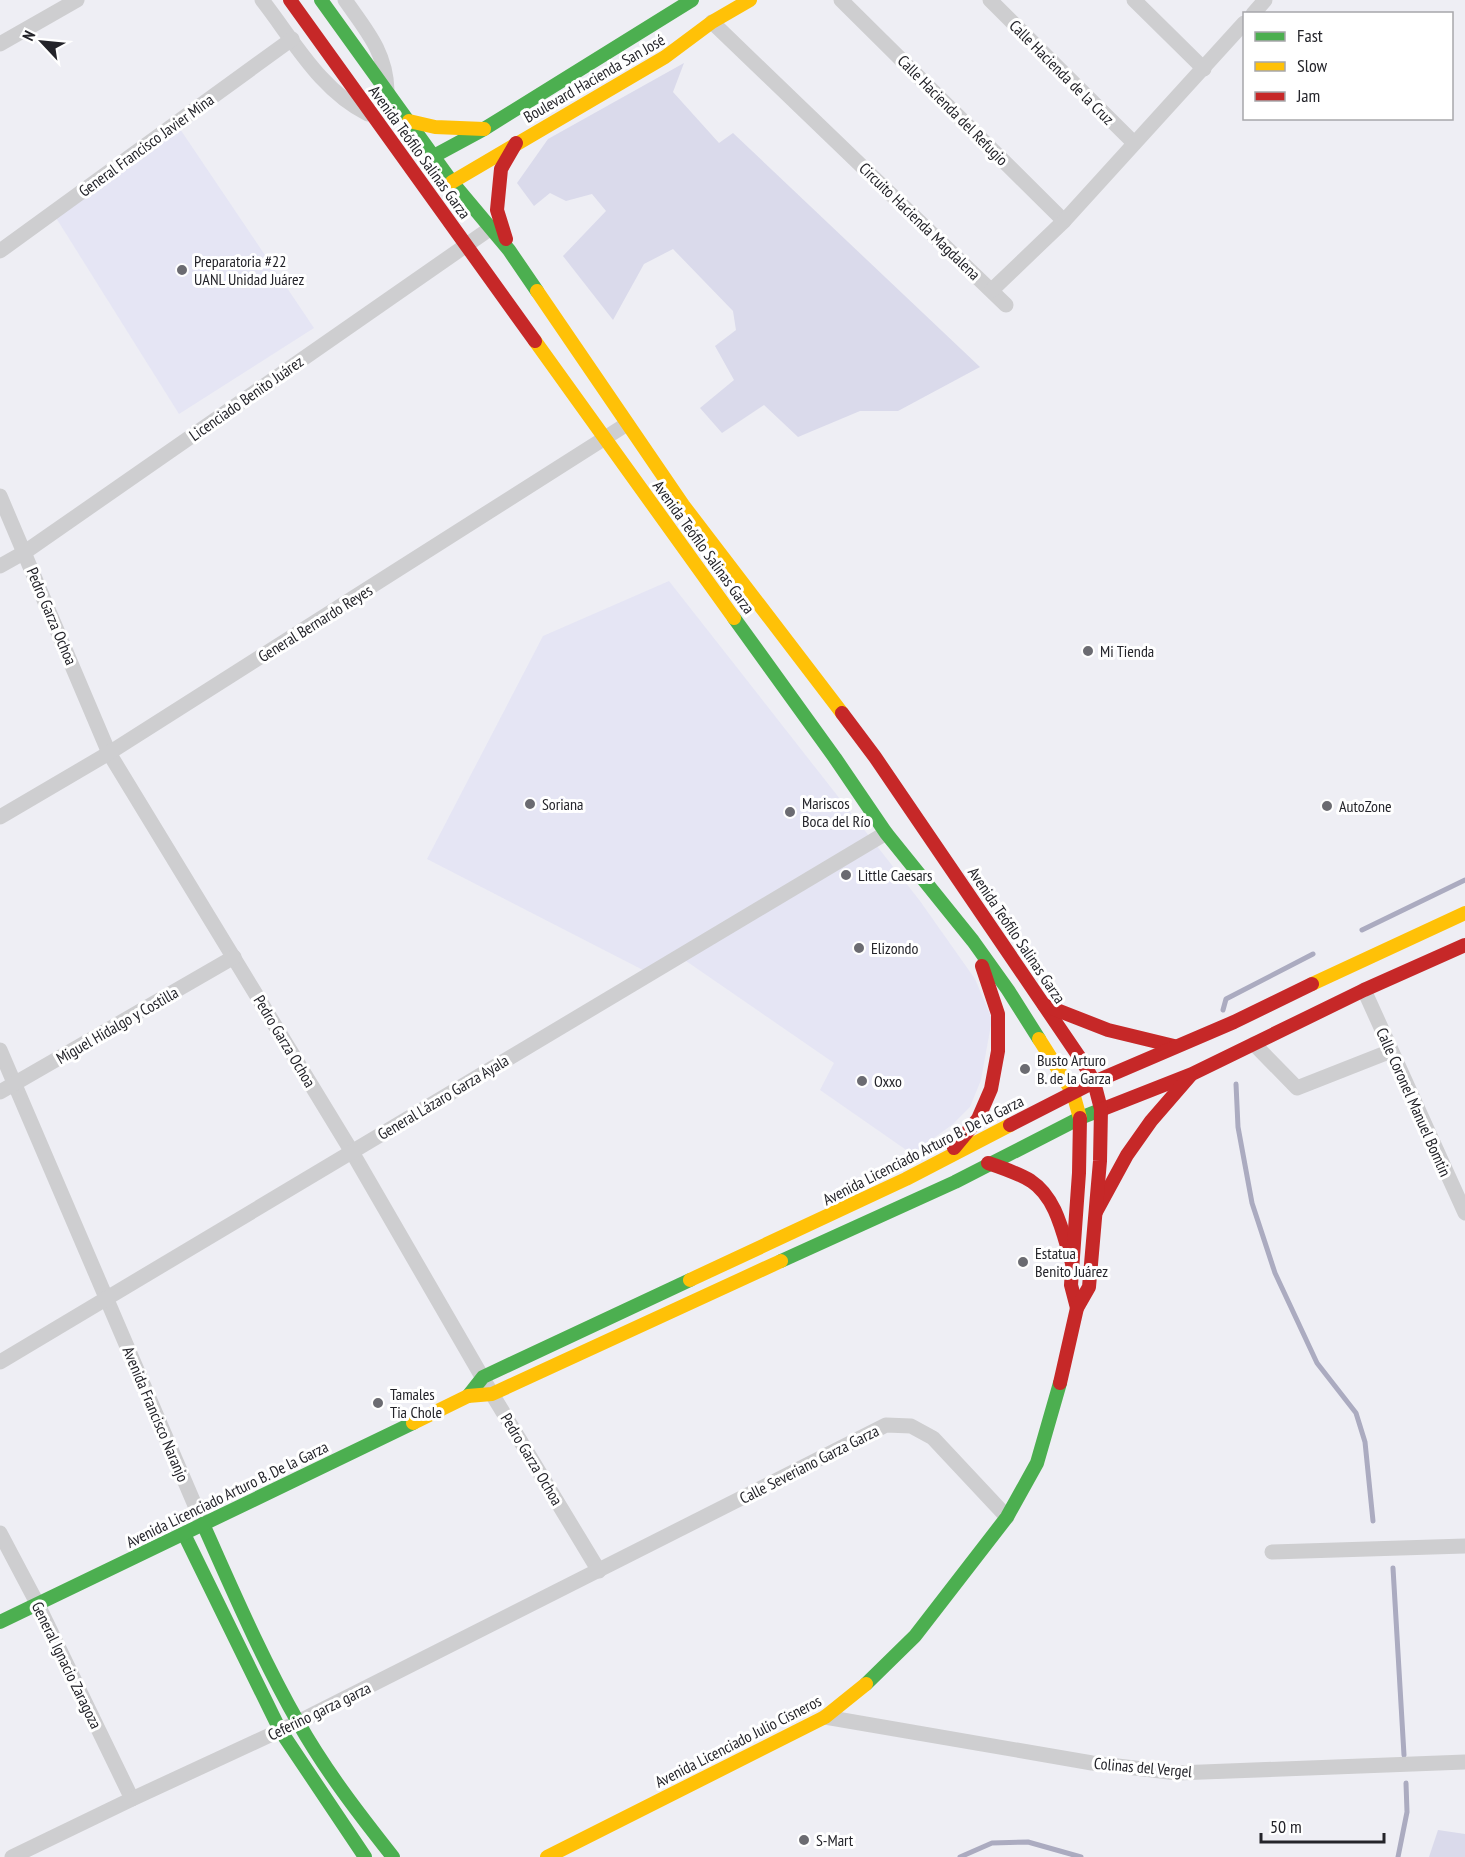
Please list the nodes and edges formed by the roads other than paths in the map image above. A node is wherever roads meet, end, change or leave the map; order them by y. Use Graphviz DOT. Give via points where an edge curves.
graph roads {
  1 [pos="77,0"];
  2 [pos="262,0"];
  3 [pos="290,0"];
  4 [pos="321,0"];
  5 [pos="345,0"];
  6 [pos="692,0"];
  7 [pos="750,0"];
  8 [pos="841,0"];
  9 [pos="990,0"];
  10 [pos="1134,0"];
  11 [pos="1265,0"];
  12 [pos="673,11"];
  13 [pos="1255,12"];
  14 [pos="712,22"];
  15 [pos="1243,25"];
  16 [pos="649,38"];
  17 [pos="292,39"];
  18 [pos="689,40"];
  19 [pos="0,44"];
  20 [pos="665,57"];
  21 [pos="1204,69"];
  22 [pos="387,93"];
  23 [pos="373,117"];
  24 [pos="409,121"];
  25 [pos="484,129"];
  26 [pos="516,143"];
  27 [pos="1134,143"];
  28 [pos="434,156"];
  29 [pos="452,182"];
  30 [pos="1064,221"];
  31 [pos="491,228"];
  32 [pos="467,245"];
  33 [pos="509,250"];
  34 [pos="0,251"];
  35 [pos="992,290"];
  36 [pos="1006,305"];
  37 [pos="627,424"];
  38 [pos="606,438"];
  39 [pos="0,496"];
  40 [pos="25,552"];
  41 [pos="0,566"];
  42 [pos="109,753"];
  43 [pos="861,767"];
  44 [pos="0,817"];
  45 [pos="886,833"];
  46 [pos="1465,913"];
  47 [pos="973,941"];
  48 [pos="1465,945"];
  49 [pos="234,957"];
  50 [pos="1344,969"];
  51 [pos="1392,979"];
  52 [pos="1364,990"];
  53 [pos="1044,1005"];
  54 [pos="1307,1017"];
  55 [pos="1254,1044"];
  56 [pos="1174,1046"];
  57 [pos="0,1050"];
  58 [pos="1391,1051"];
  59 [pos="1192,1074"];
  60 [pos="1094,1082"];
  61 [pos="15,1083"];
  62 [pos="0,1092"];
  63 [pos="1073,1093"];
  64 [pos="1101,1109"];
  65 [pos="1080,1118"];
  66 [pos="352,1152"];
  67 [pos="946,1157"];
  68 [pos="988,1163"];
  69 [pos="1096,1212"];
  70 [pos="1465,1213"];
  71 [pos="1072,1263"];
  72 [pos="106,1300"];
  73 [pos="1077,1308"];
  74 [pos="0,1362"];
  75 [pos="483,1377"];
  76 [pos="492,1394"];
  77 [pos="468,1396"];
  78 [pos="1006,1517"];
  79 [pos="203,1524"];
  80 [pos="0,1533"];
  81 [pos="184,1534"];
  82 [pos="1465,1546"];
  83 [pos="1272,1552"];
  84 [pos="624,1558"];
  85 [pos="599,1571"];
  86 [pos="37,1603"];
  87 [pos="0,1622"];
  88 [pos="825,1717"];
  89 [pos="298,1722"];
  90 [pos="280,1731"];
  91 [pos="1465,1762"];
  92 [pos="132,1798"];
  93 [pos="0,1847"];
  94 [pos="6,1857"];
  95 [pos="12,1857"];
  96 [pos="365,1857"];
  97 [pos="393,1857"];
  98 [pos="547,1857"];
  1 -- 19 [label="street"];
  2 -- 17 [label="street"];
  3 -- 23 [label="main road, Avenida Teófilo Salinas Garza"];
  4 -- 22 [label="main road, Avenida Teófilo Salinas Garza"];
  5 -- 22 [label="street" via="378,49"];
  6 -- 12 [label="main road, Boulevard Hacienda San José"];
  7 -- 14 [label="main road, Boulevard Hacienda San José"];
  8 -- 30 [label="street, Calle Hacienda del Refugio"];
  9 -- 27 [label="street, Calle Hacienda de la Cruz"];
  10 -- 21 [label="street"];
  11 -- 13 [label="street"];
  12 -- 16 [label="main road, Boulevard Hacienda San José"];
  12 -- 18 [label="main road" via="685,23"];
  14 -- 18 [label="main road, Boulevard Hacienda San José"];
  14 -- 35 [label="street, Circuito Hacienda Magdalena"];
  15 -- 21 [label="street, Circuito Hacienda Magdalena"];
  16 -- 20 [label="main road"];
  16 -- 25 [label="main road, Boulevard Hacienda San José"];
  17 -- 23 [label="street" via="337,95"];
  17 -- 34 [label="street, General Francisco Javier Mina"];
  18 -- 20 [label="main road, Boulevard Hacienda San José"];
  20 -- 26 [label="main road, Boulevard Hacienda San José"];
  21 -- 27 [label="street, Circuito Hacienda Magdalena"];
  22 -- 24 [label="main road, Avenida Teófilo Salinas Garza"];
  23 -- 32 [label="main road, Avenida Teófilo Salinas Garza"];
  24 -- 25 [label="main road" via="435,127"];
  24 -- 28 [label="main road, Avenida Teófilo Salinas Garza"];
  25 -- 28 [label="main road, Boulevard Hacienda San José"];
  26 -- 29 [label="main road, Boulevard Hacienda San José"];
  26 -- 33 [label="main road" via="501,169 497,210"];
  27 -- 30 [label="street, Circuito Hacienda Magdalena"];
  28 -- 29 [label="main road, Avenida Teófilo Salinas Garza"];
  29 -- 31 [label="main road, Avenida Teófilo Salinas Garza"];
  30 -- 35 [label="street, Circuito Hacienda Magdalena"];
  31 -- 32 [label="street, Licenciado Benito Juárez"];
  31 -- 33 [label="main road, Avenida Teófilo Salinas Garza"];
  32 -- 38 [label="main road, Avenida Teófilo Salinas Garza"];
  32 -- 40 [label="street, Licenciado Benito Juárez"];
  33 -- 37 [label="main road, Avenida Teófilo Salinas Garza"];
  35 -- 36 [label="street"];
  37 -- 38 [label="street, General Bernardo Reyes"];
  37 -- 43 [label="main road, Avenida Teófilo Salinas Garza"];
  38 -- 42 [label="street, General Bernardo Reyes"];
  38 -- 43 [label="main road, Avenida Teófilo Salinas Garza"];
  39 -- 40 [label="street, Pedro Garza Ochoa"];
  40 -- 41 [label="street, Licenciado Benito Juárez"];
  40 -- 42 [label="street, Pedro Garza Ochoa"];
  42 -- 44 [label="street, General Bernardo Reyes"];
  42 -- 49 [label="street, Pedro Garza Ochoa"];
  43 -- 45 [label="main road, Avenida Teófilo Salinas Garza"];
  43 -- 53 [label="main road, Avenida Teófilo Salinas Garza"];
  45 -- 47 [label="main road, Avenida Teófilo Salinas Garza"];
  45 -- 66 [label="street, General Lázaro Garza Ayala"];
  46 -- 50 [label="main road, Avenida Licenciado Arturo B. De la Garza"];
  47 -- 63 [label="main road, Avenida Teófilo Salinas Garza"];
  47 -- 67 [label="main road" via="998,1014 998,1051 991,1089 978,1119"];
  48 -- 51 [label="main road, Avenida Licenciado Arturo B. De la Garza"];
  49 -- 61 [label="street, Miguel Hidalgo y Costilla"];
  49 -- 66 [label="street, Pedro Garza Ochoa"];
  50 -- 51 [label="main road"];
  50 -- 54 [label="main road"];
  50 -- 56 [label="main road, Avenida Licenciado Arturo B. De la Garza" via="1234,1023"];
  51 -- 52 [label="main road, Avenida Licenciado Arturo B. De la Garza"];
  52 -- 54 [label="main road, Avenida Licenciado Arturo B. De la Garza"];
  52 -- 58 [label="street, Calle Coronel Manuel Bomtin"];
  53 -- 56 [label="main road" via="1093,1026"];
  53 -- 60 [label="main road, Avenida Teófilo Salinas Garza"];
  54 -- 55 [label="main road, Avenida Licenciado Arturo B. De la Garza"];
  55 -- 58 [label="street" via="1297,1088"];
  55 -- 59 [label="main road, Avenida Licenciado Arturo B. De la Garza"];
  56 -- 60 [label="main road, Avenida Licenciado Arturo B. De la Garza"];
  57 -- 61 [label="street, Avenida Francisco Naranjo"];
  58 -- 70 [label="street, Calle Coronel Manuel Bomtin"];
  59 -- 64 [label="main road, Avenida Licenciado Arturo B. De la Garza"];
  59 -- 69 [label="main road" via="1127,1155"];
  60 -- 63 [label="main road, Avenida Licenciado Arturo B. De la Garza"];
  60 -- 64 [label="main road, Avenida Teófilo Salinas Garza"];
  61 -- 62 [label="street, Miguel Hidalgo y Costilla"];
  61 -- 72 [label="street, Avenida Francisco Naranjo"];
  63 -- 65 [label="main road, Avenida Teófilo Salinas Garza"];
  63 -- 67 [label="main road, Avenida Licenciado Arturo B. De la Garza"];
  64 -- 65 [label="main road, Avenida Licenciado Arturo B. De la Garza"];
  64 -- 69 [label="main road, Avenida Licenciado Julio Cisneros"];
  65 -- 68 [label="main road, Avenida Licenciado Arturo B. De la Garza"];
  65 -- 71 [label="main road, Avenida Licenciado Julio Cisneros"];
  66 -- 72 [label="street, General Lázaro Garza Ayala"];
  66 -- 75 [label="street, Pedro Garza Ochoa"];
  67 -- 75 [label="main road, Avenida Licenciado Arturo B. De la Garza"];
  68 -- 71 [label="main road" via="1018,1174 1036,1186 1057,1217"];
  68 -- 76 [label="main road, Avenida Licenciado Arturo B. De la Garza" via="848,1232"];
  69 -- 73 [label="main road, Avenida Licenciado Julio Cisneros" via="1089,1287"];
  71 -- 73 [label="main road, Avenida Licenciado Julio Cisneros" via="1071,1285"];
  72 -- 74 [label="street, General Lázaro Garza Ayala"];
  72 -- 79 [label="street, Avenida Francisco Naranjo"];
  73 -- 78 [label="main road, Avenida Licenciado Julio Cisneros" via="1056,1403 1037,1463"];
  75 -- 76 [label="street, Pedro Garza Ochoa"];
  75 -- 77 [label="main road, Avenida Licenciado Arturo B. De la Garza"];
  76 -- 77 [label="main road, Avenida Licenciado Arturo B. De la Garza"];
  76 -- 85 [label="street, Pedro Garza Ochoa"];
  77 -- 79 [label="main road, Avenida Licenciado Arturo B. De la Garza"];
  78 -- 84 [label="street, Calle Severiano Garza Garza" via="933,1438 911,1426 886,1425"];
  78 -- 88 [label="main road, Avenida Licenciado Julio Cisneros" via="915,1636 869,1682"];
  79 -- 81 [label="main road, Avenida Licenciado Arturo B. De la Garza"];
  79 -- 89 [label="main road, Avenida Francisco Naranjo"];
  80 -- 86 [label="street, General Ignacio Zaragoza"];
  81 -- 86 [label="main road, Avenida Licenciado Arturo B. De la Garza"];
  81 -- 90 [label="main road"];
  82 -- 83 [label="street"];
  84 -- 85 [label="street, Ceferino garza garza"];
  85 -- 89 [label="street, Ceferino garza garza"];
  86 -- 87 [label="main road, Avenida Licenciado Arturo B. De la Garza"];
  86 -- 92 [label="street, General Ignacio Zaragoza"];
  88 -- 91 [label="street, Colinas del Vergel" via="1092,1763 1177,1773"];
  88 -- 98 [label="main road, Avenida Licenciado Julio Cisneros"];
  89 -- 90 [label="street, Ceferino garza garza"];
  89 -- 97 [label="main road, Avenida Francisco Naranjo" via="352,1806"];
  90 -- 92 [label="street, Ceferino garza garza"];
  90 -- 96 [label="main road"];
  92 -- 95 [label="street, Ceferino garza garza"];
  93 -- 94 [label="street"];
}
